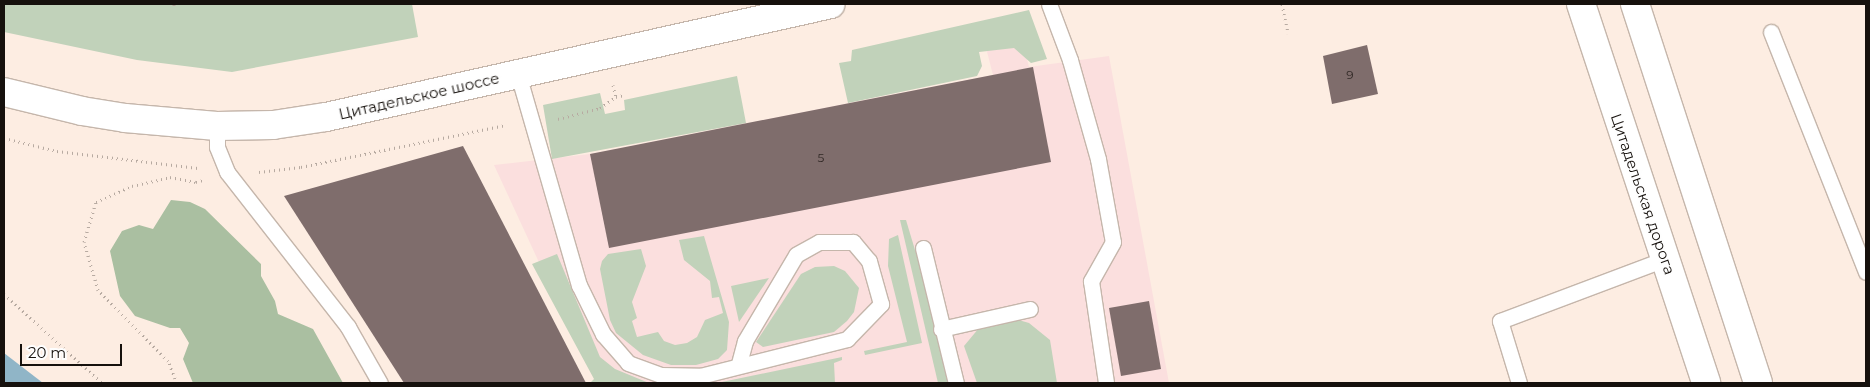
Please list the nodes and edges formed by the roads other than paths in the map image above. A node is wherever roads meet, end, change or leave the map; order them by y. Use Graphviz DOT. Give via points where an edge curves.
graph roads {
  1 [pos="1049,4"];
  2 [pos="1581,4"];
  3 [pos="1635,4"];
  4 [pos="818,5"];
  5 [pos="1771,32"];
  6 [pos="518,74"];
  7 [pos="4,92"];
  8 [pos="217,126"];
  9 [pos="923,248"];
  10 [pos="1665,259"];
  11 [pos="1866,272"];
  12 [pos="1030,308"];
  13 [pos="941,330"];
  14 [pos="739,364"];
  15 [pos="380,383"];
  16 [pos="956,383"];
  17 [pos="1106,383"];
  18 [pos="1519,383"];
  19 [pos="1706,383"];
  20 [pos="1758,383"];
  1 -- 17 [label="lane" via="1070,60 1095,150 1113,242 1091,282"];
  2 -- 10 [label="street, Цитадельская дорога"];
  3 -- 20 [label="street"];
  4 -- 6 [label="street, Цитадельское шоссе"];
  5 -- 11 [label="lane"];
  6 -- 8 [label="street, Цитадельское шоссе" via="326,117 273,125"];
  6 -- 14 [label="lane" via="579,285 603,334 628,363 661,375 700,376"];
  7 -- 8 [label="street, Цитадельское шоссе" via="82,111"];
  8 -- 15 [label="lane" via="217,147 227,172 348,327"];
  9 -- 13 [label="lane"];
  10 -- 18 [label="lane" via="1500,321"];
  10 -- 19 [label="street, Цитадельская дорога"];
  12 -- 13 [label="lane"];
  13 -- 16 [label="lane"];
  14 -- 14 [label="lane" via="847,339 881,304 869,261 853,242 819,242 796,255 745,341"];
}
